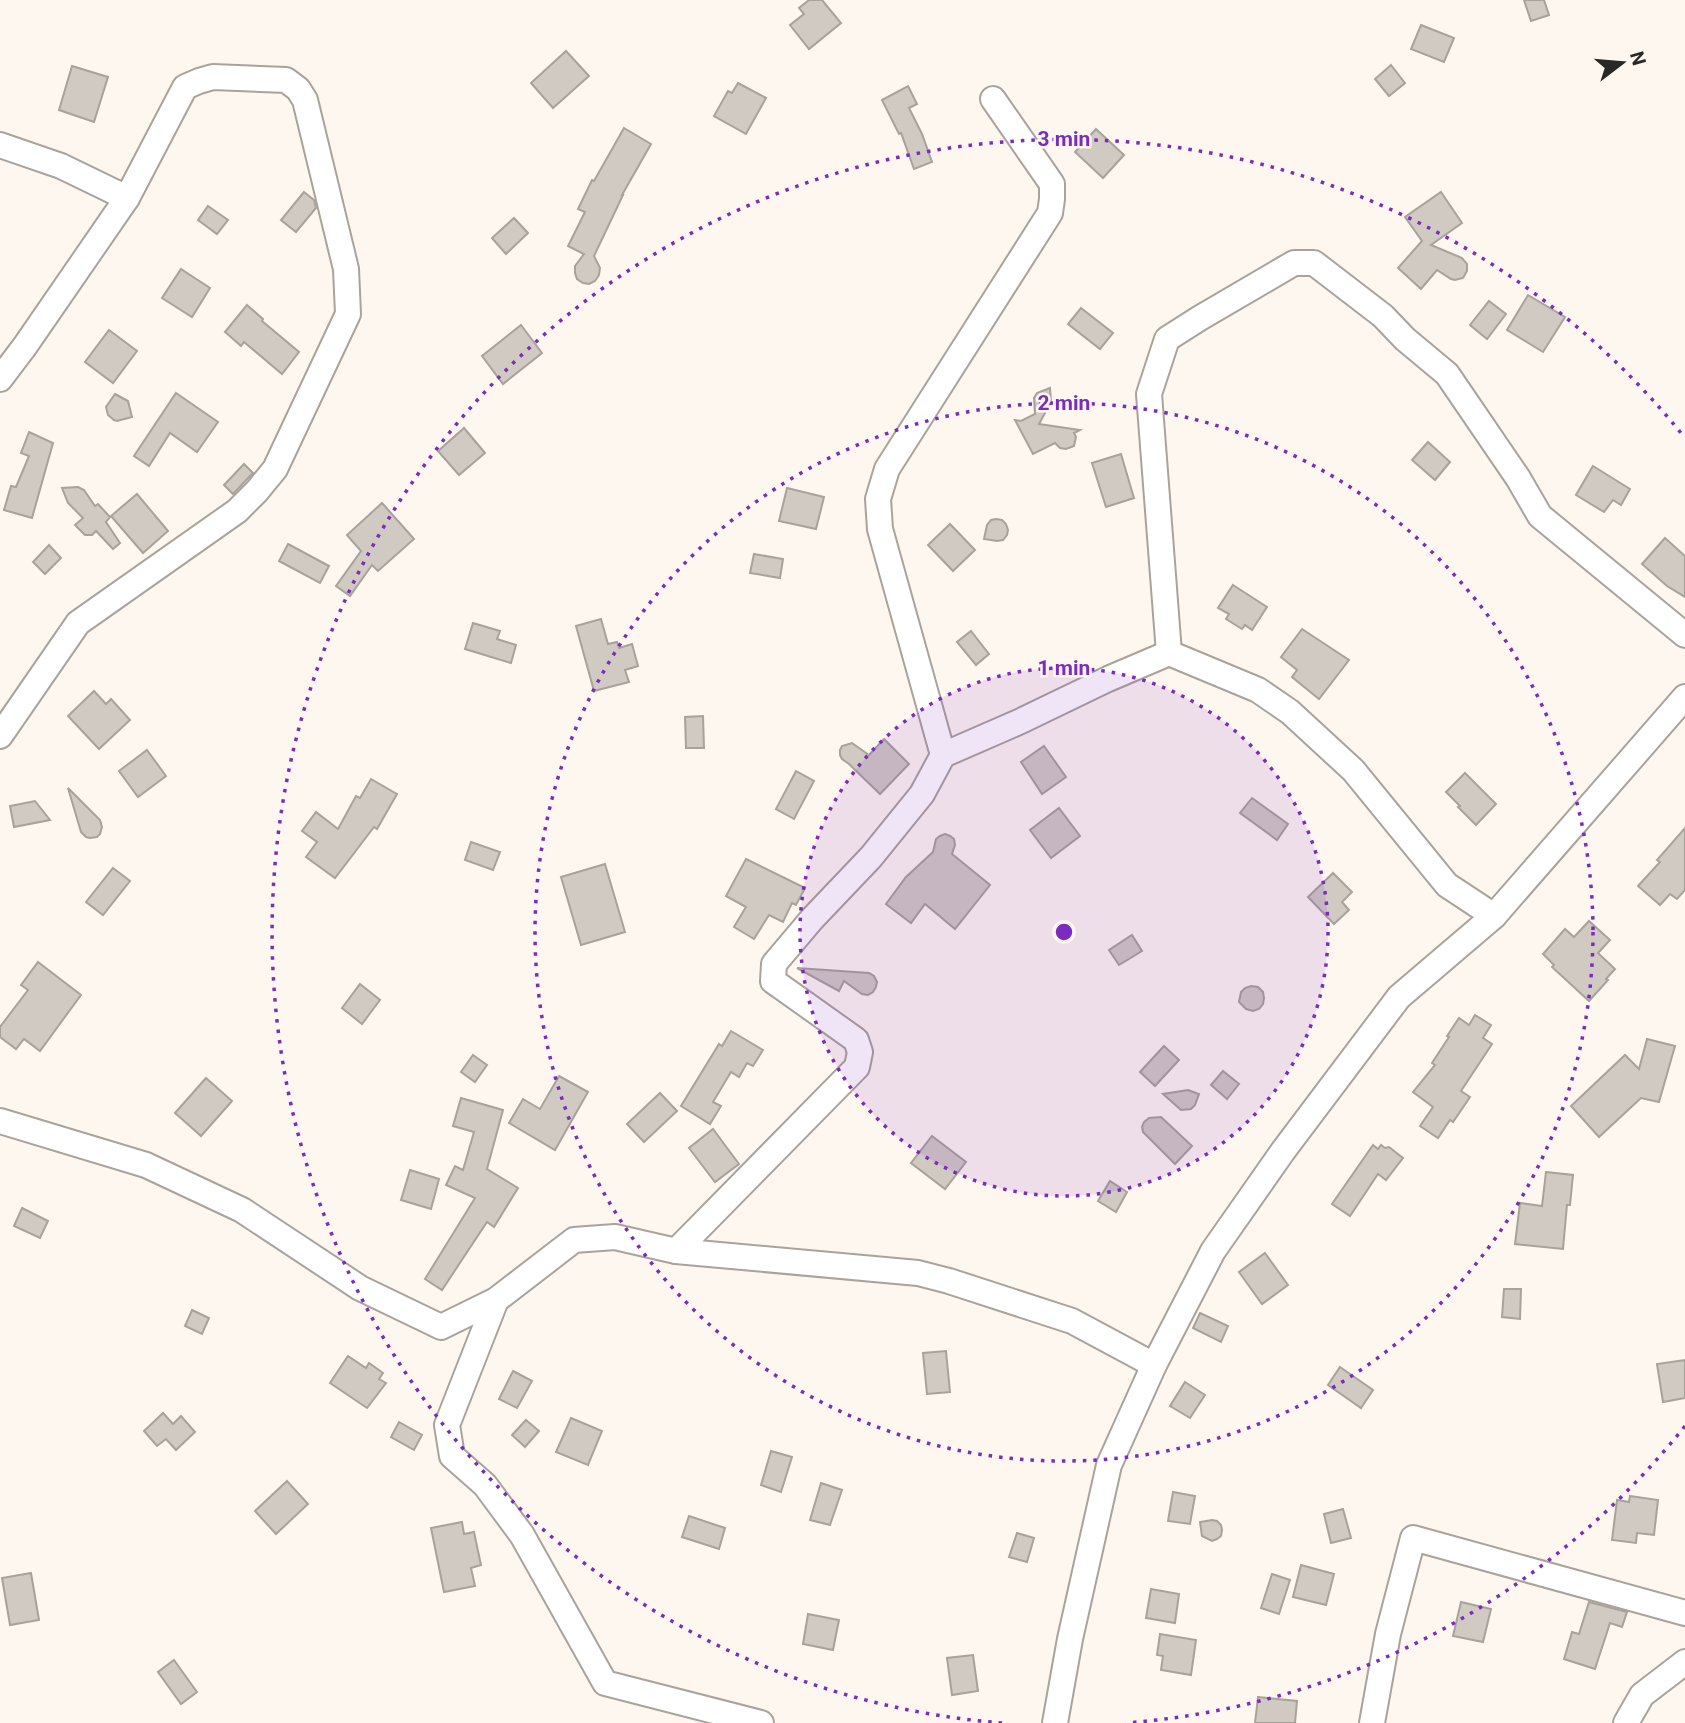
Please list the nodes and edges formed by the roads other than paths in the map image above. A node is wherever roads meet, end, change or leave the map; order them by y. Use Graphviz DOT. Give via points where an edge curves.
graph roads {
  1 [pos="993,99"];
  2 [pos="0,145"];
  3 [pos="127,198"];
  4 [pos="0,379"];
  5 [pos="1685,635"];
  6 [pos="1169,653"];
  7 [pos="1685,697"];
  8 [pos="0,736"];
  9 [pos="943,755"];
  10 [pos="1494,916"];
  11 [pos="0,1121"];
  12 [pos="676,1251"];
  13 [pos="496,1300"];
  14 [pos="1154,1365"];
  15 [pos="1685,1613"];
  16 [pos="1685,1662"];
  17 [pos="761,1723"];
  18 [pos="1055,1723"];
  19 [pos="1372,1723"];
  20 [pos="1626,1723"];
  1 -- 9 [label="street" via="1052,184 1050,213 887,469 878,499 880,529"];
  2 -- 3 [label="street" via="61,166"];
  3 -- 4 [label="street"];
  3 -- 8 [label="street" via="185,87 213,78 286,80 305,100 346,269 348,314 275,469 263,484 237,511 78,623"];
  5 -- 6 [label="street" via="1541,516 1447,374 1384,316 1314,263 1294,263 1167,339 1149,394"];
  6 -- 9 [label="street"];
  6 -- 10 [label="street" via="1258,690 1290,712 1353,770 1447,884"];
  7 -- 10 [label="street"];
  9 -- 12 [label="street" via="922,794 774,964 773,981 856,1040 860,1052 857,1067"];
  10 -- 14 [label="street" via="1399,997 1213,1251"];
  11 -- 13 [label="street" via="146,1166 242,1210 360,1288 441,1327"];
  12 -- 13 [label="street" via="615,1237 574,1240"];
  12 -- 14 [label="street" via="918,1273 1072,1321"];
  13 -- 17 [label="street" via="447,1425 452,1456 485,1485 522,1535 605,1683"];
  14 -- 18 [label="street" via="1109,1465"];
  15 -- 19 [label="street" via="1413,1538 1388,1634"];
  16 -- 20 [label="street" via="1642,1695"];
}
